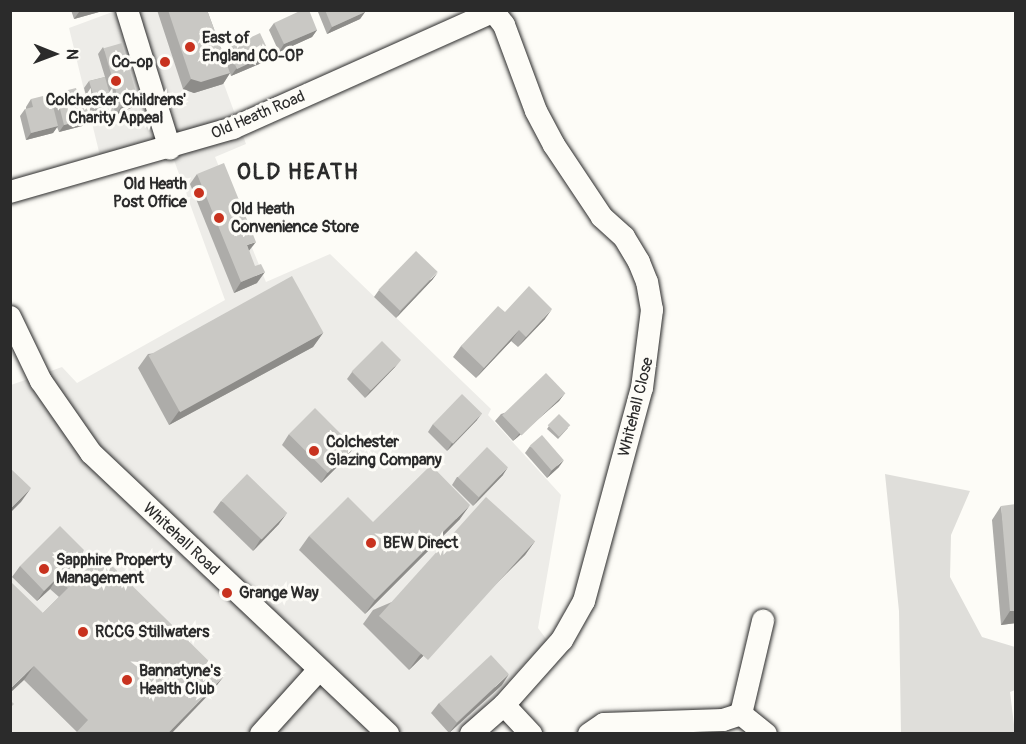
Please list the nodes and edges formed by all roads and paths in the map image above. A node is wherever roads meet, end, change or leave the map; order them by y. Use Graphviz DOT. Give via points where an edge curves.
graph roads {
  1 [pos="127,10"];
  2 [pos="495,11"];
  3 [pos="170,149"];
  4 [pos="10,192"];
  5 [pos="10,317"];
  6 [pos="763,621"];
  7 [pos="318,671"];
  8 [pos="504,705"];
  9 [pos="741,714"];
  10 [pos="261,734"];
  11 [pos="388,734"];
  12 [pos="471,734"];
  13 [pos="531,734"];
  14 [pos="589,734"];
  15 [pos="766,734"];
  1 -- 3 [label="street"];
  2 -- 3 [label="street, Old Heath Road" via="233,128"];
  2 -- 8 [label="street, Whitehall Close" via="554,145 602,217 624,237 639,262 652,310 642,388 584,601 562,640"];
  3 -- 4 [label="street, Old Heath Road"];
  5 -- 7 [label="street, Whitehall Road" via="41,381 91,453"];
  6 -- 9 [label="street"];
  7 -- 10 [label="street"];
  7 -- 11 [label="street, Whitehall Road"];
  8 -- 12 [label="street, Whitehall Close"];
  8 -- 13 [label="street"];
  9 -- 14 [label="street" via="723,720 604,724"];
  9 -- 15 [label="street"];
}
